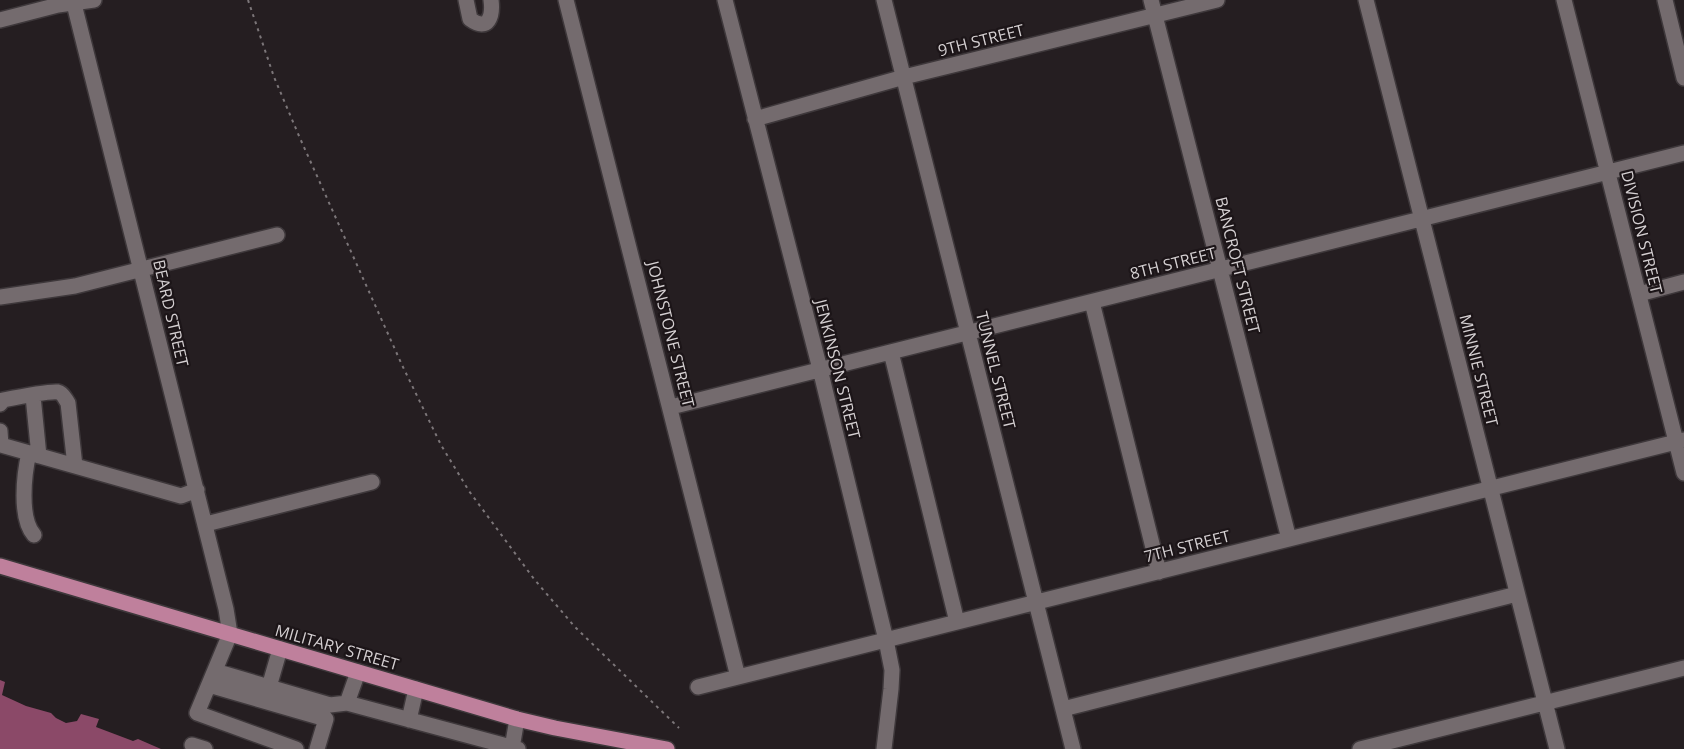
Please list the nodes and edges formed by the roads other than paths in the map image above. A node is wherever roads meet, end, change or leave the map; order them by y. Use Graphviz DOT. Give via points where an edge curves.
graph roads {
  1 [pos="94,0"];
  2 [pos="466,0"];
  3 [pos="491,0"];
  4 [pos="566,0"];
  5 [pos="725,0"];
  6 [pos="884,0"];
  7 [pos="1151,0"];
  8 [pos="1217,0"];
  9 [pos="1366,0"];
  10 [pos="1564,0"];
  11 [pos="1665,0"];
  12 [pos="74,2"];
  13 [pos="1155,16"];
  14 [pos="0,20"];
  15 [pos="904,77"];
  16 [pos="1684,78"];
  17 [pos="755,119"];
  18 [pos="1684,153"];
  19 [pos="1608,172"];
  20 [pos="1422,219"];
  21 [pos="277,235"];
  22 [pos="1221,269"];
  23 [pos="142,270"];
  24 [pos="1684,282"];
  25 [pos="1639,294"];
  26 [pos="0,297"];
  27 [pos="1092,302"];
  28 [pos="968,333"];
  29 [pos="891,352"];
  30 [pos="820,369"];
  31 [pos="33,396"];
  32 [pos="0,404"];
  33 [pos="671,407"];
  34 [pos="0,431"];
  35 [pos="1680,441"];
  36 [pos="34,455"];
  37 [pos="75,466"];
  38 [pos="1684,473"];
  39 [pos="372,482"];
  40 [pos="1490,488"];
  41 [pos="197,490"];
  42 [pos="206,524"];
  43 [pos="34,535"];
  44 [pos="1289,539"];
  45 [pos="0,566"];
  46 [pos="1159,572"];
  47 [pos="1517,594"];
  48 [pos="1036,603"];
  49 [pos="957,622"];
  50 [pos="230,634"];
  51 [pos="886,640"];
  52 [pos="280,649"];
  53 [pos="1684,669"];
  54 [pos="358,672"];
  55 [pos="738,677"];
  56 [pos="212,678"];
  57 [pos="269,687"];
  58 [pos="698,687"];
  59 [pos="416,689"];
  60 [pos="347,703"];
  61 [pos="1545,703"];
  62 [pos="1063,709"];
  63 [pos="517,719"];
  64 [pos="409,720"];
  65 [pos="616,744"];
  66 [pos="515,748"];
  67 [pos="296,749"];
  68 [pos="317,749"];
  69 [pos="667,749"];
  70 [pos="884,749"];
  71 [pos="1073,749"];
  72 [pos="1360,749"];
  73 [pos="1557,749"];
  1 -- 12 [label="street"];
  2 -- 3 [label="street" via="471,19 482,24 492,17"];
  4 -- 33 [label="street, JOHNSTONE STREET"];
  5 -- 17 [label="street, JENKINSON STREET"];
  6 -- 15 [label="street, TUNNEL STREET"];
  7 -- 13 [label="street, BANCROFT STREET"];
  8 -- 13 [label="street, 9TH STREET"];
  9 -- 20 [label="street, MINNIE STREET"];
  10 -- 19 [label="street, DIVISION STREET"];
  11 -- 16 [label="street"];
  12 -- 14 [label="street"];
  12 -- 23 [label="street, BEARD STREET"];
  13 -- 15 [label="street, 9TH STREET"];
  13 -- 22 [label="street, BANCROFT STREET"];
  15 -- 17 [label="street, 9TH STREET"];
  15 -- 28 [label="street, TUNNEL STREET"];
  17 -- 30 [label="street, JENKINSON STREET"];
  18 -- 19 [label="street, 8TH STREET"];
  19 -- 20 [label="street, 8TH STREET"];
  19 -- 25 [label="street, DIVISION STREET"];
  20 -- 22 [label="street, 8TH STREET"];
  20 -- 40 [label="street, MINNIE STREET"];
  21 -- 23 [label="street"];
  22 -- 27 [label="street, 8TH STREET"];
  22 -- 44 [label="street, BANCROFT STREET"];
  23 -- 26 [label="street" via="75,286"];
  23 -- 41 [label="street, BEARD STREET"];
  24 -- 25 [label="street"];
  25 -- 35 [label="street, DIVISION STREET"];
  27 -- 28 [label="street, 8TH STREET"];
  27 -- 46 [label="street"];
  28 -- 29 [label="street, 8TH STREET"];
  28 -- 48 [label="street, TUNNEL STREET"];
  29 -- 30 [label="street, 8TH STREET"];
  29 -- 49 [label="street"];
  30 -- 33 [label="street, 8TH STREET"];
  30 -- 51 [label="street, JENKINSON STREET"];
  31 -- 32 [label="street" via="3,400"];
  31 -- 36 [label="street"];
  31 -- 37 [label="street" via="58,392 68,403"];
  33 -- 55 [label="street, JOHNSTONE STREET"];
  34 -- 36 [label="street" via="1,446"];
  35 -- 38 [label="street, DIVISION STREET"];
  35 -- 40 [label="street, 7TH STREET"];
  36 -- 37 [label="street"];
  36 -- 43 [label="street" via="24,484 28,528"];
  37 -- 41 [label="street" via="181,495"];
  39 -- 42 [label="street"];
  40 -- 44 [label="street, 7TH STREET"];
  40 -- 47 [label="street, MINNIE STREET"];
  41 -- 42 [label="street, BEARD STREET"];
  42 -- 50 [label="street, BEARD STREET"];
  44 -- 46 [label="street, 7TH STREET"];
  45 -- 50 [label="main road, MILITARY STREET"];
  46 -- 48 [label="street, 7TH STREET"];
  47 -- 61 [label="street, MINNIE STREET"];
  47 -- 62 [label="street"];
  48 -- 49 [label="street, 7TH STREET"];
  48 -- 62 [label="street, TUNNEL STREET"];
  49 -- 51 [label="street, 7TH STREET"];
  50 -- 52 [label="main road, MILITARY STREET"];
  50 -- 56 [label="street"];
  51 -- 55 [label="street, 7TH STREET"];
  51 -- 70 [label="street, JENKINSON STREET" via="892,670"];
  52 -- 54 [label="main road, MILITARY STREET"];
  52 -- 57 [label="street"];
  53 -- 61 [label="street"];
  54 -- 59 [label="main road, MILITARY STREET"];
  54 -- 60 [label="street"];
  55 -- 58 [label="street, 7TH STREET"];
  56 -- 57 [label="street"];
  56 -- 67 [label="street" via="197,713"];
  56 -- 68 [label="street" via="326,719"];
  57 -- 60 [label="street" via="330,705"];
  59 -- 63 [label="main road, MILITARY STREET"];
  59 -- 64 [label="street"];
  60 -- 64 [label="street"];
  61 -- 72 [label="street"];
  61 -- 73 [label="street, MINNIE STREET"];
  62 -- 71 [label="street, TUNNEL STREET"];
  63 -- 65 [label="main road, MILITARY STREET"];
  63 -- 66 [label="street"];
  64 -- 66 [label="street"];
  65 -- 69 [label="main road, MILITARY STREET"];
}
